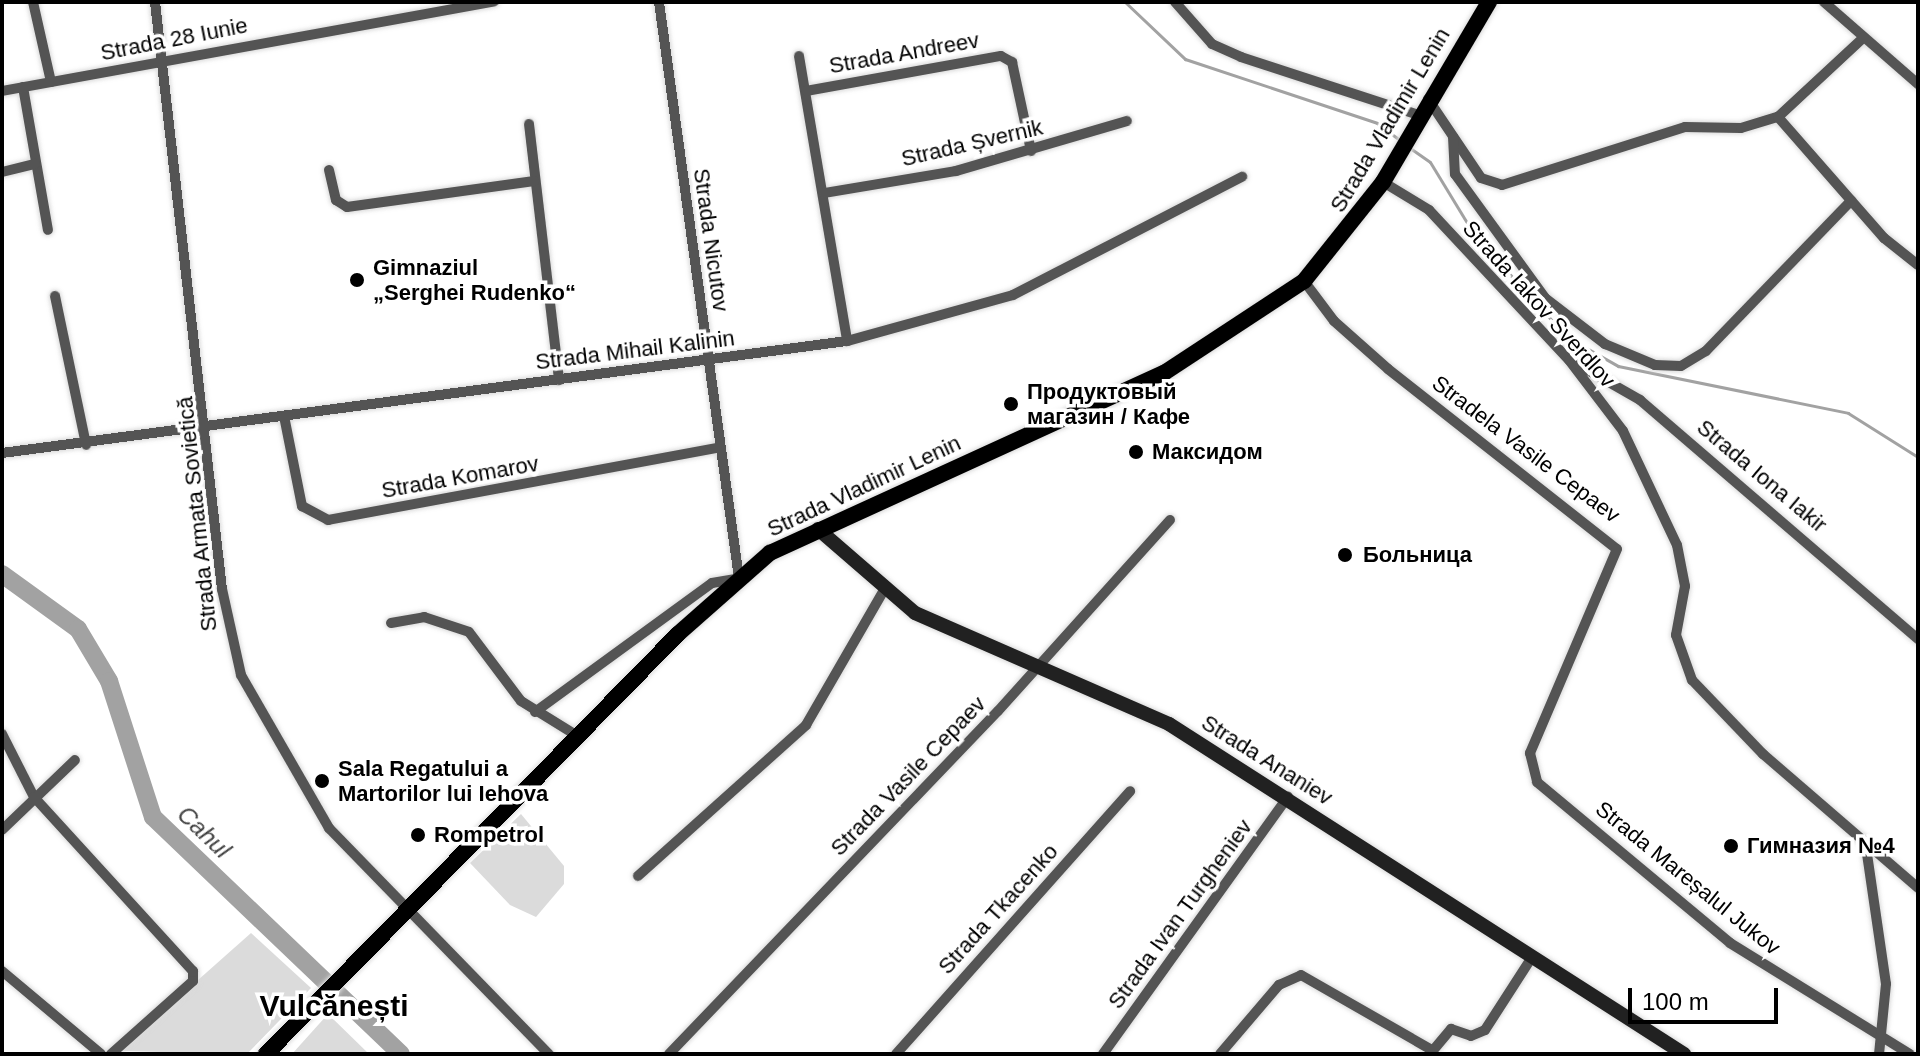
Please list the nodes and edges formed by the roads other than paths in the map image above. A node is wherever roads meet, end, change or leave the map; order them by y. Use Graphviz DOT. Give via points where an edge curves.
graph roads {
  1 [pos="33,2"];
  2 [pos="155,2"];
  3 [pos="494,2"];
  4 [pos="659,2"];
  5 [pos="1175,2"];
  6 [pos="1489,2"];
  7 [pos="1824,2"];
  8 [pos="1864,37"];
  9 [pos="799,56"];
  10 [pos="162,62"];
  11 [pos="51,82"];
  12 [pos="1918,84"];
  13 [pos="23,87"];
  14 [pos="2,91"];
  15 [pos="806,91"];
  16 [pos="1427,97"];
  17 [pos="1778,117"];
  18 [pos="1417,119"];
  19 [pos="1127,121"];
  20 [pos="529,124"];
  21 [pos="1453,137"];
  22 [pos="1031,151"];
  23 [pos="35,164"];
  24 [pos="329,170"];
  25 [pos="2,172"];
  26 [pos="1242,177"];
  27 [pos="1385,178"];
  28 [pos="1481,178"];
  29 [pos="534,181"];
  30 [pos="824,193"];
  31 [pos="1468,195"];
  32 [pos="1851,201"];
  33 [pos="48,230"];
  34 [pos="1918,265"];
  35 [pos="1304,281"];
  36 [pos="55,296"];
  37 [pos="847,341"];
  38 [pos="1569,360"];
  39 [pos="707,361"];
  40 [pos="559,380"];
  41 [pos="284,416"];
  42 [pos="209,426"];
  43 [pos="86,445"];
  44 [pos="720,447"];
  45 [pos="2,453"];
  46 [pos="1170,520"];
  47 [pos="818,529"];
  48 [pos="739,578"];
  49 [pos="884,590"];
  50 [pos="391,623"];
  51 [pos="1918,639"];
  52 [pos="1035,666"];
  53 [pos="535,712"];
  54 [pos="2,734"];
  55 [pos="576,735"];
  56 [pos="75,760"];
  57 [pos="1531,772"];
  58 [pos="1130,791"];
  59 [pos="34,797"];
  60 [pos="1288,797"];
  61 [pos="2,830"];
  62 [pos="1866,847"];
  63 [pos="638,876"];
  64 [pos="1918,888"];
  65 [pos="403,911"];
  66 [pos="1532,957"];
  67 [pos="2,971"];
  68 [pos="1882,1039"];
  69 [pos="1431,1052"];
  70 [pos="101,1054"];
  71 [pos="111,1054"];
  72 [pos="266,1054"];
  73 [pos="549,1054"];
  74 [pos="669,1054"];
  75 [pos="896,1054"];
  76 [pos="1103,1054"];
  77 [pos="1220,1054"];
  78 [pos="1684,1054"];
  79 [pos="1879,1054"];
  80 [pos="1910,1054"];
  1 -- 11 [label="street"];
  2 -- 10 [label="street, Strada Armata Sovietică"];
  3 -- 10 [label="street, Strada 28 Iunie"];
  4 -- 39 [label="street, Strada Nicutov"];
  5 -- 18 [label="street" via="1212,44"];
  6 -- 16 [label="main road, Strada Vladimir Lenin"];
  7 -- 8 [label="street"];
  8 -- 12 [label="street"];
  8 -- 17 [label="street"];
  9 -- 15 [label="street"];
  10 -- 11 [label="street, Strada 28 Iunie"];
  10 -- 42 [label="street, Strada Armata Sovietică"];
  11 -- 13 [label="street, Strada 28 Iunie"];
  13 -- 14 [label="street, Strada 28 Iunie"];
  13 -- 23 [label="street"];
  15 -- 22 [label="street, Strada Andreev" via="1001,56 1012,62"];
  15 -- 30 [label="street"];
  16 -- 18 [label="main road, Strada Vladimir Lenin"];
  16 -- 21 [label="street"];
  17 -- 28 [label="street" via="1741,128 1685,127 1502,185"];
  17 -- 32 [label="street"];
  18 -- 27 [label="main road, Strada Vladimir Lenin"];
  19 -- 22 [label="street, Strada Șvernik"];
  20 -- 29 [label="street"];
  21 -- 28 [label="street"];
  21 -- 31 [label="street" via="1455,174"];
  22 -- 30 [label="street, Strada Șvernik"];
  23 -- 25 [label="street"];
  23 -- 33 [label="street"];
  24 -- 29 [label="street" via="336,200 347,207"];
  26 -- 37 [label="street, Strada Mihail Kalinin" via="1013,295"];
  27 -- 35 [label="main road, Strada Vladimir Lenin"];
  27 -- 38 [label="street, Strada Iakov Sverdlov" via="1419,201"];
  28 -- 31 [label="street"];
  29 -- 40 [label="street"];
  30 -- 37 [label="street"];
  31 -- 32 [label="street" via="1515,262 1569,319 1638,362 1671,367 1692,362 1729,330"];
  32 -- 34 [label="street"];
  35 -- 47 [label="main road, Strada Vladimir Lenin" via="1164,373"];
  35 -- 57 [label="street, Stradela Vasile Cepaev" via="1334,321 1388,369 1617,549 1530,753"];
  36 -- 43 [label="street"];
  37 -- 39 [label="street, Strada Mihail Kalinin"];
  38 -- 51 [label="street, Strada Iona Iakir" via="1640,400"];
  38 -- 62 [label="street, Strada Iakov Sverdlov" via="1623,431 1668,518 1685,586 1676,635 1692,680"];
  39 -- 40 [label="street, Strada Mihail Kalinin"];
  39 -- 44 [label="street, Strada Nicutov"];
  40 -- 41 [label="street, Strada Mihail Kalinin"];
  41 -- 42 [label="street, Strada Mihail Kalinin"];
  41 -- 44 [label="street, Strada Komarov" via="302,506 328,520"];
  42 -- 43 [label="street, Strada Mihail Kalinin"];
  42 -- 65 [label="street, Strada Armata Sovietică" via="222,589 241,675 314,808"];
  43 -- 45 [label="street, Strada Mihail Kalinin"];
  44 -- 48 [label="street, Strada Nicutov"];
  46 -- 52 [label="street, Strada Vasile Cepaev"];
  47 -- 48 [label="main road, Strada Vladimir Lenin"];
  47 -- 49 [label="street, Strada Ananiev"];
  48 -- 53 [label="street" via="712,583"];
  48 -- 55 [label="main road, Strada Vladimir Lenin"];
  49 -- 52 [label="street, Strada Ananiev" via="951,632"];
  49 -- 63 [label="street" via="806,725"];
  50 -- 53 [label="street" via="424,617 469,632"];
  52 -- 60 [label="street, Strada Ananiev" via="1143,711"];
  52 -- 74 [label="street, Strada Vasile Cepaev"];
  53 -- 55 [label="street"];
  54 -- 59 [label="street"];
  55 -- 65 [label="main road, Strada Vladimir Lenin"];
  56 -- 59 [label="street"];
  57 -- 68 [label="street, Strada Mareșalul Jukov" via="1730,943"];
  58 -- 75 [label="street, Strada Tkacenko"];
  59 -- 61 [label="street"];
  59 -- 71 [label="street" via="193,971 193,981"];
  60 -- 66 [label="street, Strada Ananiev"];
  60 -- 76 [label="street, Strada Ivan Turgheniev"];
  62 -- 64 [label="street, Strada Iakov Sverdlov"];
  62 -- 68 [label="street" via="1884,946"];
  65 -- 72 [label="main road, Strada Vladimir Lenin"];
  65 -- 73 [label="street, Strada Armata Sovietică"];
  66 -- 69 [label="street" via="1485,1030 1471,1036 1451,1029"];
  66 -- 78 [label="street, Strada Ananiev"];
  67 -- 70 [label="street"];
  68 -- 79 [label="street"];
  68 -- 80 [label="street, Strada Mareșalul Jukov"];
  69 -- 77 [label="street" via="1301,975 1279,985"];
}
